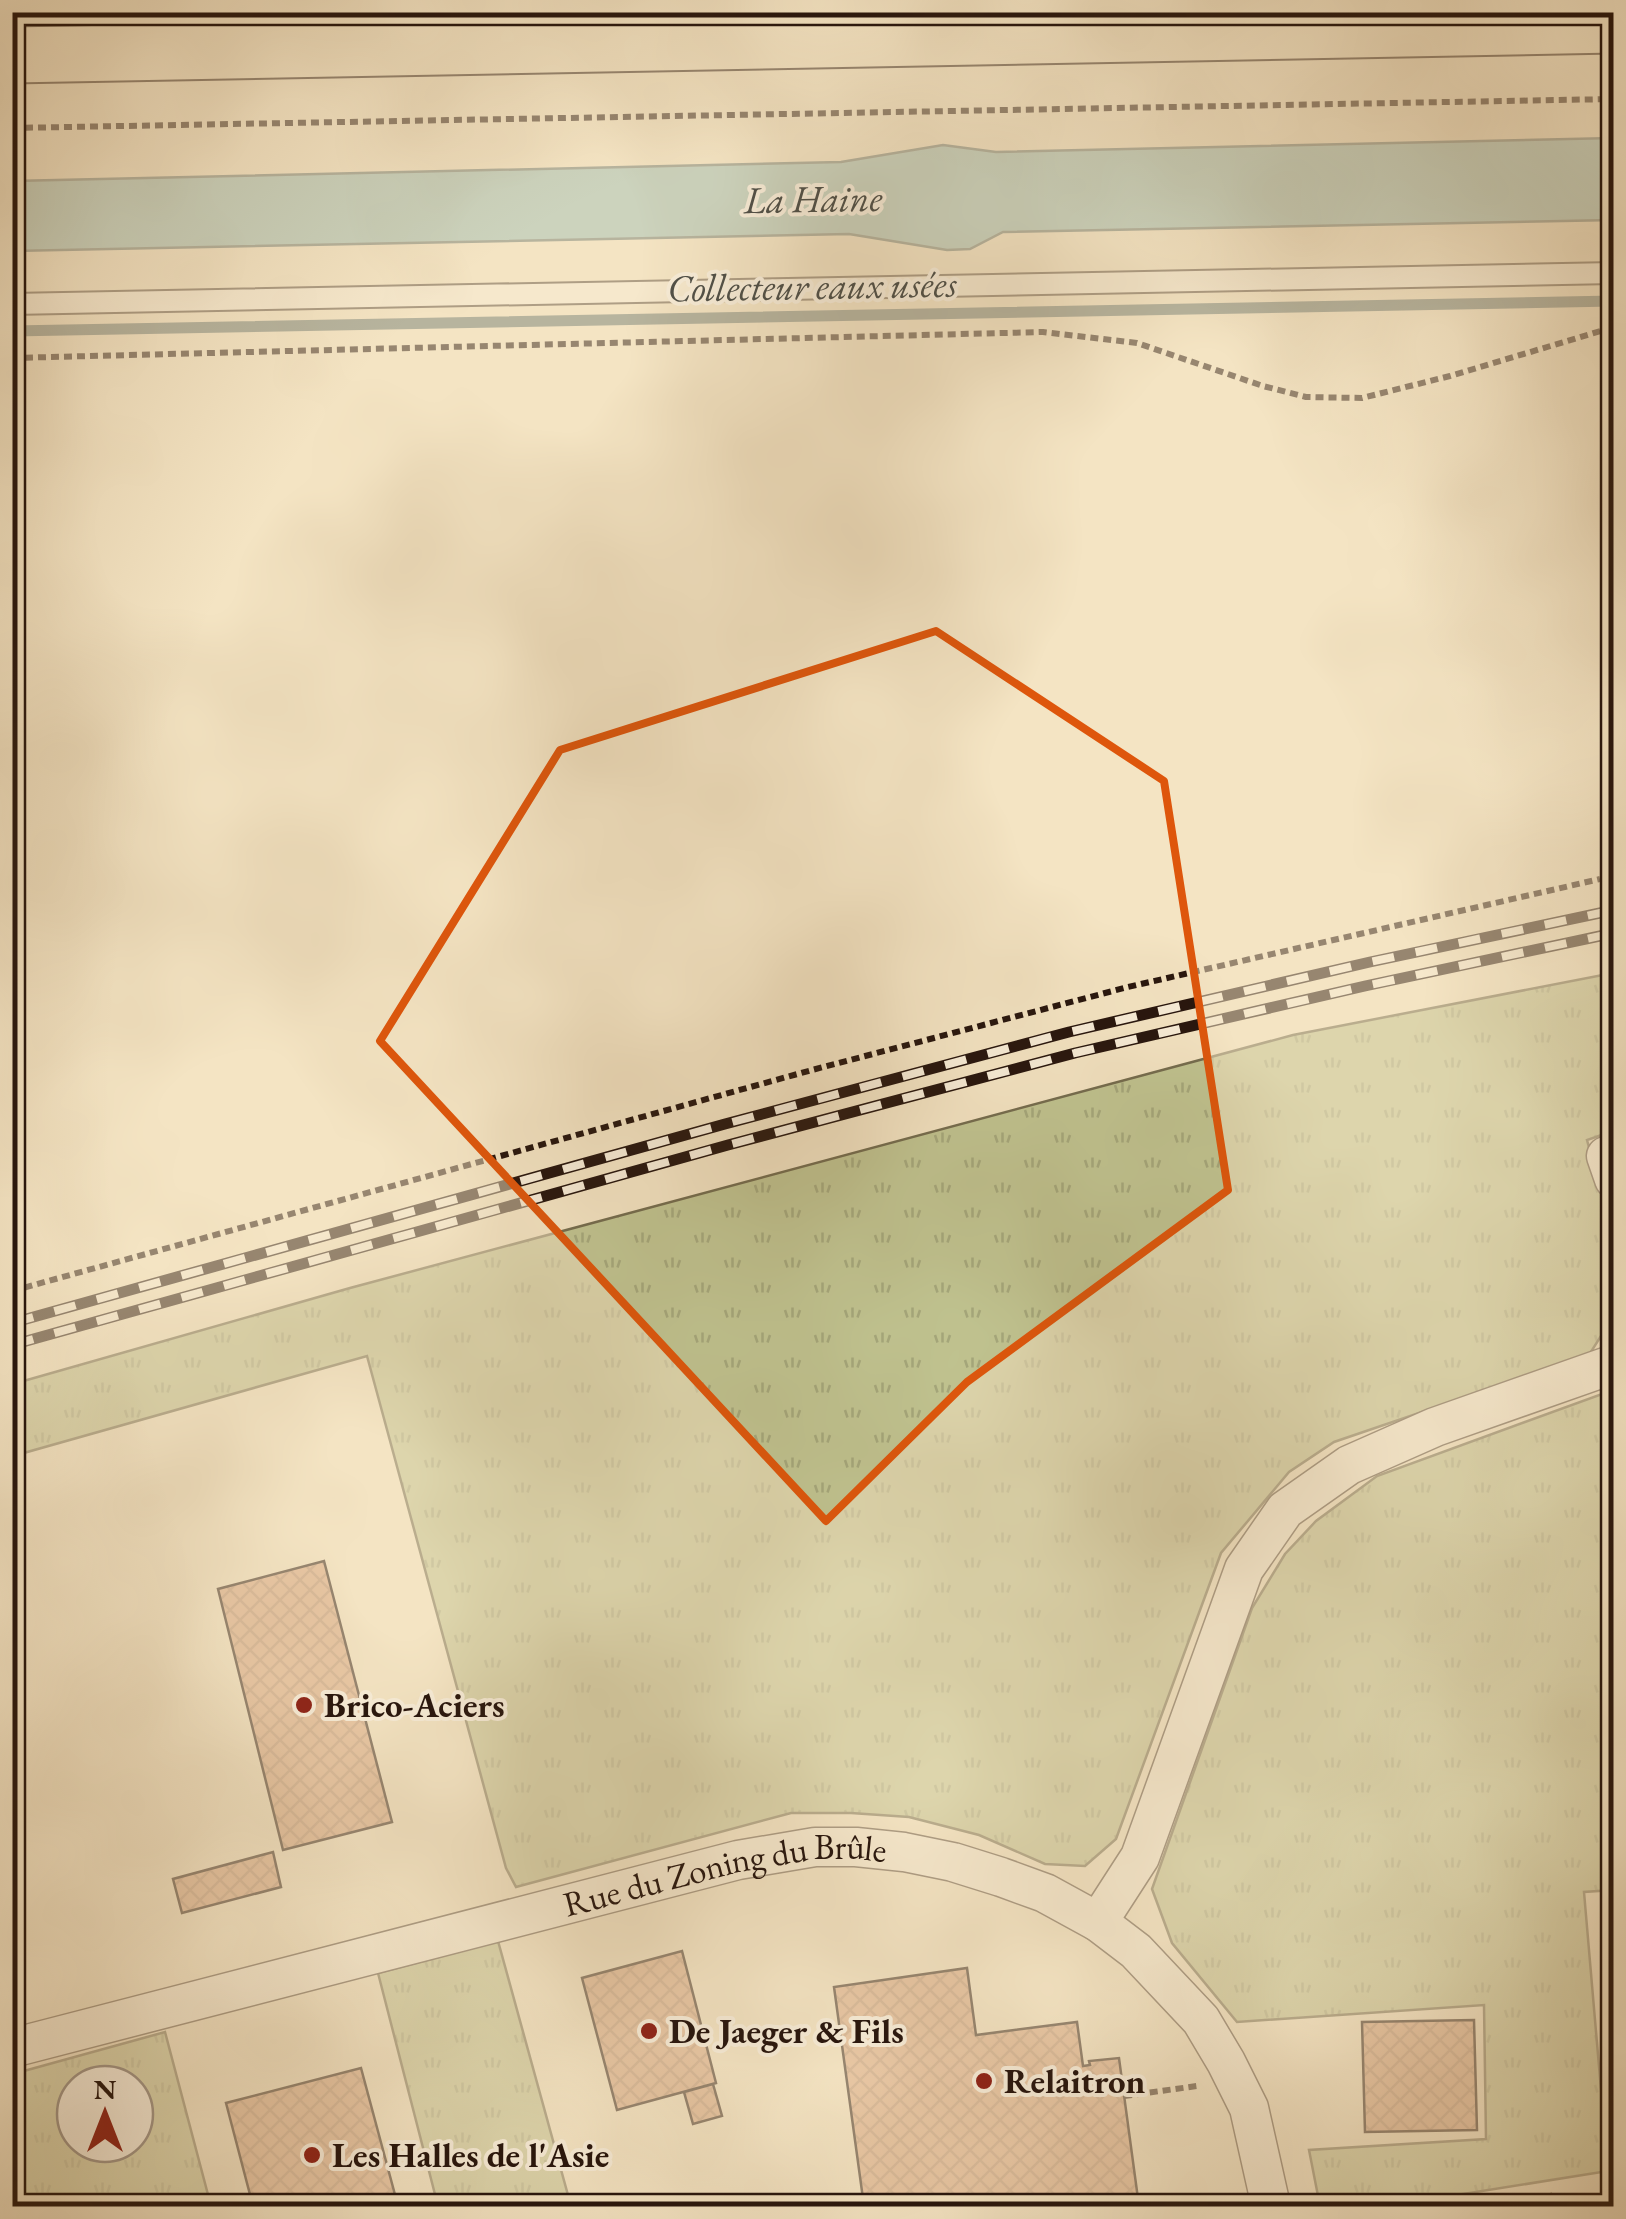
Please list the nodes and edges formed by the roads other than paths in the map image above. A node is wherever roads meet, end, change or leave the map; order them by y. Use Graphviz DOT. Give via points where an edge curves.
graph roads {
  1 [pos="1614,25"];
  2 [pos="12,54"];
  3 [pos="1614,273"];
  4 [pos="12,304"];
  5 [pos="1614,1364"];
  6 [pos="1098,1922"];
  7 [pos="14,2042"];
  8 [pos="1271,2206"];
  1 -- 2 [label="highway"];
  3 -- 4 [label="lane"];
  5 -- 6 [label="street" via="1418,1434 1349,1465 1285,1510 1244,1569 1140,1857"];
  6 -- 7 [label="street, Rue du Zoning du Brûle" via="1046,1894 952,1862 888,1850 814,1847 738,1860"];
  6 -- 8 [label="street, Rue du Zoning du Brûle" via="1136,1951 1201,2020 1249,2108"];
}
